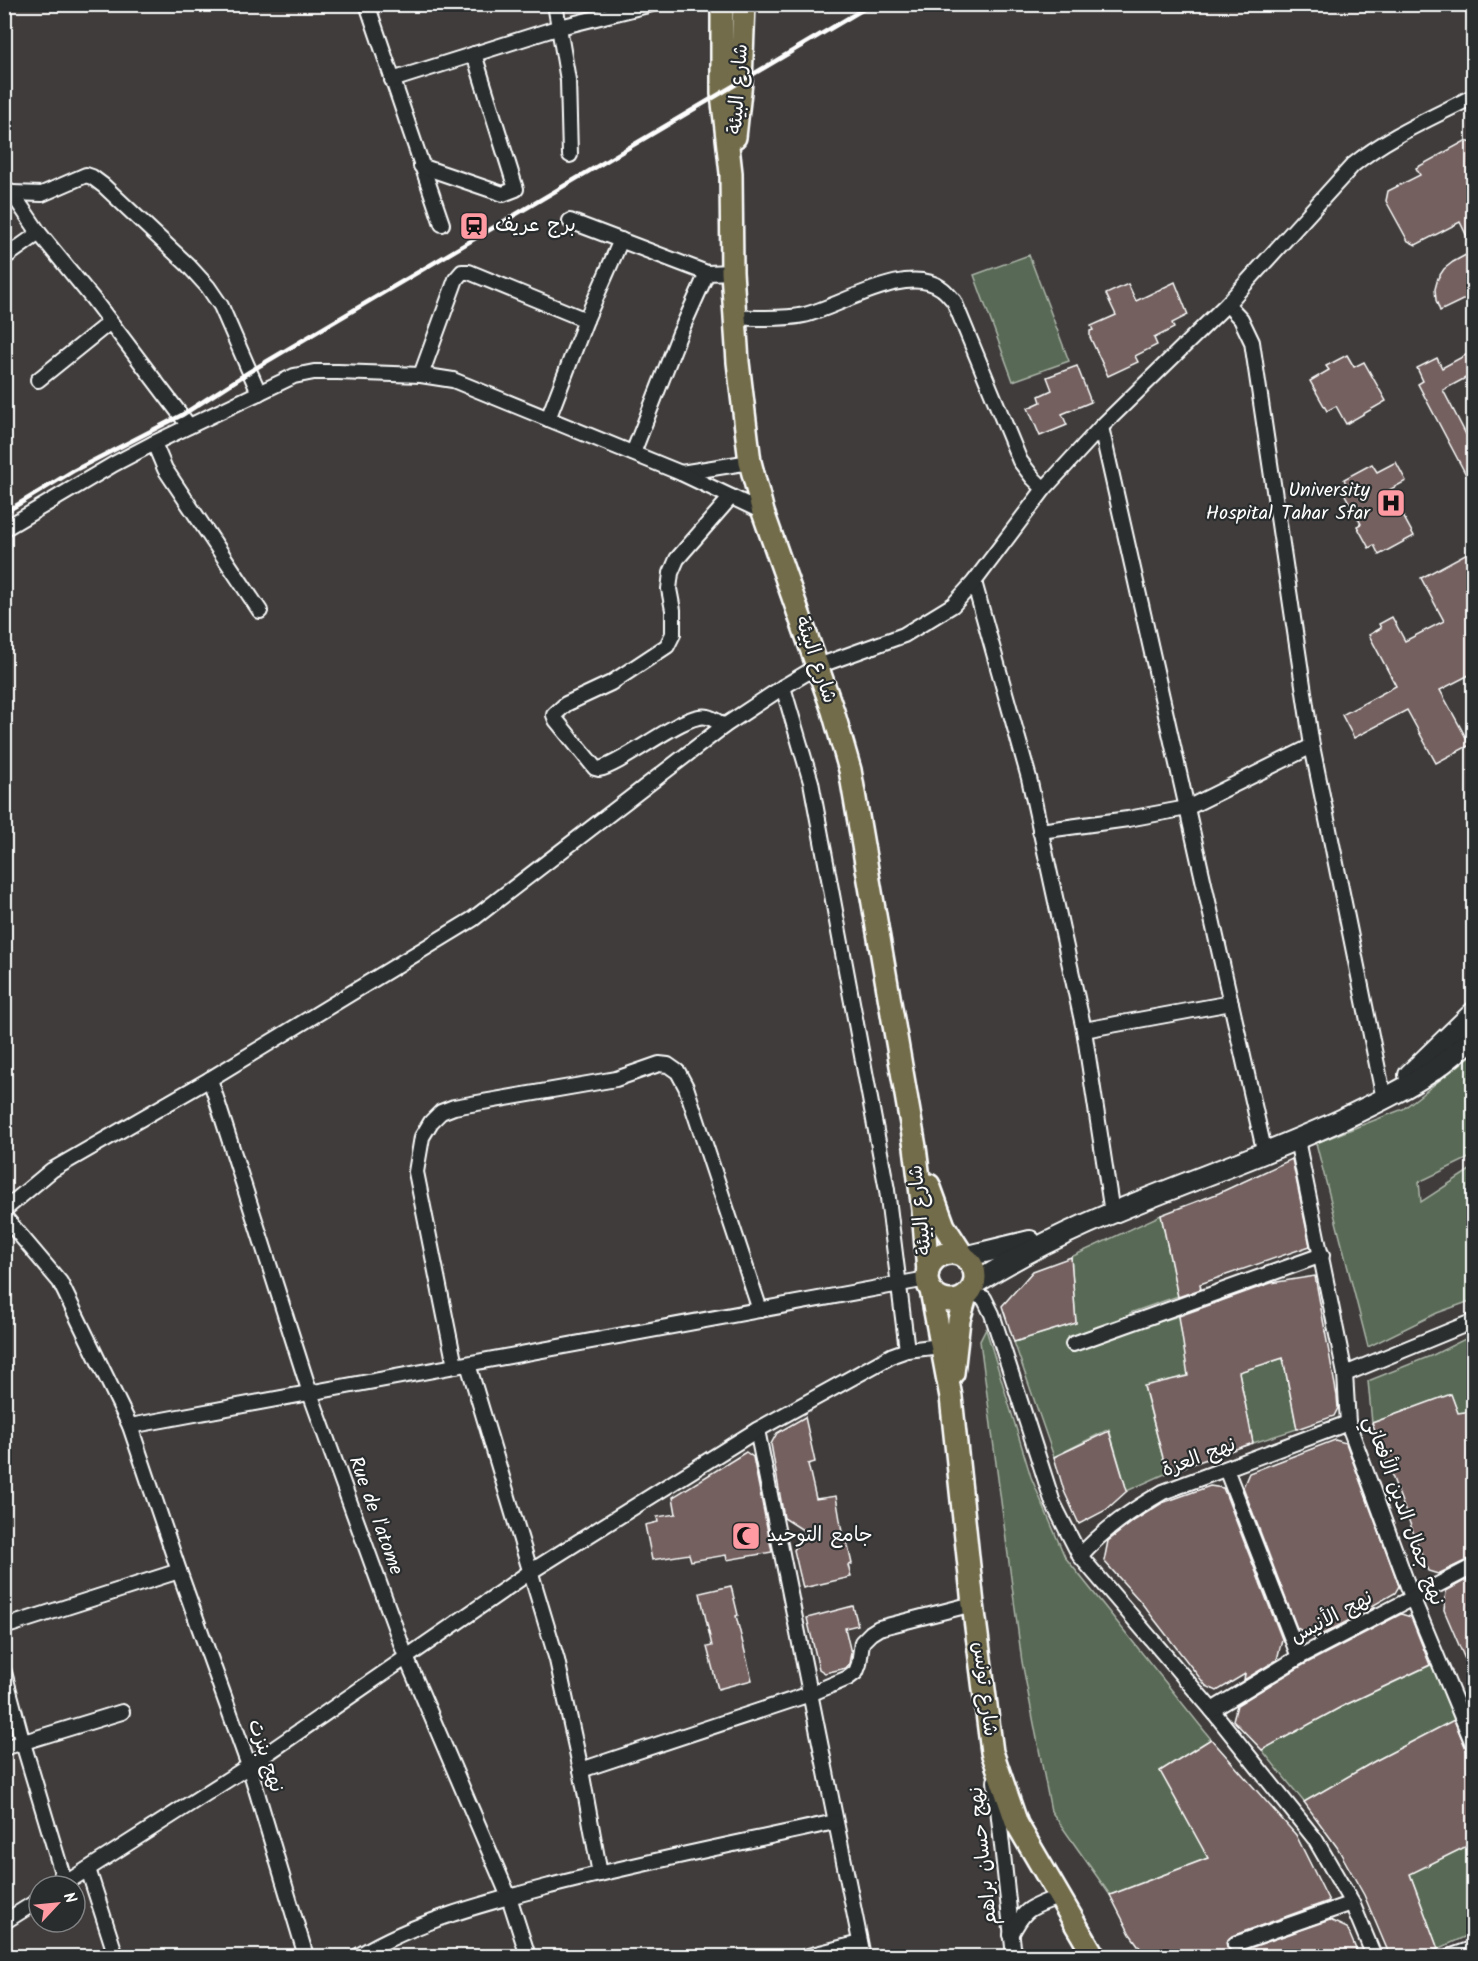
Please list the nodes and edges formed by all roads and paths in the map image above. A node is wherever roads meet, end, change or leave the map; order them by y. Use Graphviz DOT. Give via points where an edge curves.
graph roads {
  1 [pos="555,4"];
  2 [pos="652,4"];
  3 [pos="722,4"];
  4 [pos="744,4"];
  5 [pos="368,5"];
  6 [pos="560,27"];
  7 [pos="474,54"];
  8 [pos="392,80"];
  9 [pos="1473,96"];
  10 [pos="570,155"];
  11 [pos="421,166"];
  12 [pos="731,173"];
  13 [pos="8,191"];
  14 [pos="570,221"];
  15 [pos="441,224"];
  16 [pos="39,233"];
  17 [pos="621,240"];
  18 [pos="4,258"];
  19 [pos="732,272"];
  20 [pos="707,273"];
  21 [pos="1227,304"];
  22 [pos="735,318"];
  23 [pos="586,320"];
  24 [pos="110,322"];
  25 [pos="421,375"];
  26 [pos="38,380"];
  27 [pos="259,393"];
  28 [pos="548,418"];
  29 [pos="189,426"];
  30 [pos="1101,427"];
  31 [pos="154,443"];
  32 [pos="633,453"];
  33 [pos="750,462"];
  34 [pos="681,473"];
  35 [pos="1044,489"];
  36 [pos="731,497"];
  37 [pos="763,512"];
  38 [pos="4,529"];
  39 [pos="974,582"];
  40 [pos="260,611"];
  41 [pos="818,666"];
  42 [pos="783,687"];
  43 [pos="724,726"];
  44 [pos="1312,746"];
  45 [pos="1187,808"];
  46 [pos="1040,831"];
  47 [pos="1231,1003"];
  48 [pos="1473,1012"];
  49 [pos="1084,1030"];
  50 [pos="1473,1038"];
  51 [pos="210,1079"];
  52 [pos="1384,1099"];
  53 [pos="1297,1140"];
  54 [pos="915,1147"];
  55 [pos="1265,1154"];
  56 [pos="4,1210"];
  57 [pos="1112,1213"];
  58 [pos="4,1216"];
  59 [pos="1070,1230"];
  60 [pos="1322,1255"];
  61 [pos="964,1257"];
  62 [pos="929,1280"];
  63 [pos="898,1284"];
  64 [pos="970,1291"];
  65 [pos="760,1310"];
  66 [pos="1473,1321"];
  67 [pos="1073,1344"];
  68 [pos="941,1346"];
  69 [pos="907,1350"];
  70 [pos="462,1365"];
  71 [pos="1345,1374"];
  72 [pos="309,1393"];
  73 [pos="951,1397"];
  74 [pos="1348,1423"];
  75 [pos="130,1426"];
  76 [pos="757,1430"];
  77 [pos="1226,1469"];
  78 [pos="1080,1556"];
  79 [pos="1473,1566"];
  80 [pos="178,1571"];
  81 [pos="530,1572"];
  82 [pos="1412,1597"];
  83 [pos="973,1604"];
  84 [pos="4,1627"];
  85 [pos="405,1657"];
  86 [pos="1299,1657"];
  87 [pos="4,1672"];
  88 [pos="810,1694"];
  89 [pos="1212,1710"];
  90 [pos="122,1712"];
  91 [pos="23,1743"];
  92 [pos="1473,1746"];
  93 [pos="4,1748"];
  94 [pos="992,1752"];
  95 [pos="249,1766"];
  96 [pos="581,1770"];
  97 [pos="835,1822"];
  98 [pos="88,1869"];
  99 [pos="60,1874"];
  100 [pos="80,1874"];
  101 [pos="600,1874"];
  102 [pos="509,1897"];
  103 [pos="1058,1897"];
  104 [pos="1352,1903"];
  105 [pos="27,1908"];
  106 [pos="4,1922"];
  107 [pos="1011,1935"];
  108 [pos="1235,1944"];
  109 [pos="1473,1948"];
  110 [pos="861,1950"];
  111 [pos="116,1956"];
  112 [pos="306,1956"];
  113 [pos="358,1956"];
  114 [pos="528,1956"];
  115 [pos="808,1956"];
  116 [pos="1014,1956"];
  117 [pos="1094,1956"];
  118 [pos="1374,1956"];
  119 [pos="1452,1956"];
  1 -- 6 [label="street"];
  2 -- 6 [label="street"];
  3 -- 12 [label="main road, شارع البيئة" via="722,94"];
  4 -- 12 [label="main road, شارع البيئة"];
  5 -- 8 [label="street"];
  6 -- 7 [label="street"];
  6 -- 10 [label="street" via="568,80"];
  7 -- 8 [label="street"];
  7 -- 11 [label="street" via="516,189 503,194"];
  8 -- 11 [label="street"];
  9 -- 21 [label="street" via="1394,135 1353,165"];
  11 -- 15 [label="street"];
  12 -- 19 [label="main road, شارع البيئة"];
  13 -- 16 [label="street"];
  13 -- 27 [label="street" via="42,194 86,176 104,186 208,287 221,306"];
  14 -- 17 [label="street"];
  16 -- 18 [label="street"];
  16 -- 24 [label="street"];
  17 -- 20 [label="street"];
  17 -- 23 [label="street"];
  19 -- 20 [label="street"];
  19 -- 22 [label="main road, شارع البيئة"];
  20 -- 32 [label="street"];
  21 -- 30 [label="street"];
  21 -- 44 [label="street" via="1241,319 1252,342"];
  22 -- 33 [label="main road, شارع البيئة"];
  22 -- 35 [label="street" via="802,316 858,293 899,282 922,281 941,287 954,301 1020,461"];
  23 -- 25 [label="street" via="462,272"];
  23 -- 28 [label="street"];
  24 -- 26 [label="street"];
  24 -- 29 [label="street"];
  25 -- 27 [label="street" via="314,372 294,376"];
  25 -- 28 [label="street" via="453,380"];
  27 -- 29 [label="street"];
  28 -- 32 [label="street"];
  29 -- 31 [label="street"];
  30 -- 35 [label="street"];
  30 -- 45 [label="street"];
  31 -- 38 [label="street"];
  31 -- 40 [label="street" via="165,469"];
  32 -- 34 [label="street"];
  33 -- 34 [label="street"];
  33 -- 37 [label="main road, شارع البيئة"];
  34 -- 36 [label="street"];
  35 -- 39 [label="street"];
  36 -- 37 [label="street"];
  36 -- 43 [label="street" via="677,559 669,589 673,634 667,646 612,683 566,704 554,715 599,769 699,716"];
  37 -- 41 [label="main road, شارع البيئة"];
  39 -- 41 [label="street" via="953,605 920,626"];
  39 -- 46 [label="street"];
  41 -- 42 [label="street"];
  41 -- 54 [label="main road, شارع البيئة" via="850,770"];
  42 -- 43 [label="street"];
  42 -- 63 [label="street" via="811,782 887,1190"];
  43 -- 51 [label="street" via="473,919"];
  44 -- 45 [label="street"];
  44 -- 52 [label="street"];
  45 -- 46 [label="street"];
  45 -- 47 [label="street"];
  46 -- 49 [label="street"];
  47 -- 49 [label="street"];
  47 -- 55 [label="street"];
  48 -- 52 [label="street"];
  49 -- 57 [label="street"];
  50 -- 52 [label="street" via="1435,1069"];
  51 -- 56 [label="street" via="52,1170"];
  51 -- 72 [label="street, Rue de l'atome"];
  52 -- 53 [label="street"];
  53 -- 55 [label="street"];
  53 -- 60 [label="street, نهج جمال الدين الأفعاني"];
  54 -- 61 [label="main road, شارع البيئة" via="944,1226"];
  54 -- 62 [label="main road, شارع البيئة"];
  55 -- 57 [label="street"];
  57 -- 59 [label="street"];
  58 -- 75 [label="street, نهج بنزت" via="60,1282"];
  59 -- 61 [label="street"];
  59 -- 64 [label="street" via="1006,1263"];
  60 -- 67 [label="street"];
  60 -- 71 [label="street, نهج جمال الدين الأفعاني"];
  61 -- 62 [label="main road" via="949,1253 935,1259"];
  61 -- 64 [label="main road" via="973,1269"];
  62 -- 63 [label="street"];
  62 -- 64 [label="main road" via="936,1296 951,1301"];
  62 -- 68 [label="main road, شارع تونس"];
  63 -- 65 [label="street"];
  63 -- 69 [label="street"];
  64 -- 73 [label="main road, شارع تونس" via="959,1320"];
  64 -- 78 [label="street" via="984,1298 992,1314 1053,1503"];
  65 -- 70 [label="street"];
  65 -- 70 [label="street" via="686,1087 678,1072 659,1064 616,1079 454,1107 431,1122 422,1137 416,1172"];
  66 -- 71 [label="street"];
  68 -- 69 [label="street"];
  68 -- 73 [label="main road, شارع تونس"];
  69 -- 76 [label="street"];
  70 -- 72 [label="street"];
  70 -- 81 [label="street"];
  71 -- 74 [label="street, نهج جمال الدين الأفعاني"];
  72 -- 75 [label="street"];
  72 -- 85 [label="street, Rue de l'atome"];
  73 -- 83 [label="main road, شارع تونس"];
  74 -- 77 [label="street, نهج العزة"];
  74 -- 82 [label="street, نهج جمال الدين الأفعاني"];
  75 -- 80 [label="street, نهج بنزت"];
  76 -- 81 [label="street"];
  76 -- 88 [label="street"];
  77 -- 78 [label="street, نهج العزة" via="1146,1502 1097,1536"];
  77 -- 86 [label="street"];
  78 -- 89 [label="street"];
  79 -- 82 [label="street, نهج الأنيس"];
  80 -- 84 [label="street"];
  80 -- 95 [label="street, نهج بنزت"];
  81 -- 85 [label="street"];
  81 -- 96 [label="street" via="556,1660"];
  82 -- 86 [label="street, نهج الأنيس"];
  82 -- 92 [label="street, نهج جمال الدين الأفعاني"];
  83 -- 88 [label="street" via="879,1628 862,1642 856,1672"];
  83 -- 94 [label="main road, شارع تونس"];
  85 -- 95 [label="street"];
  85 -- 102 [label="street, Rue de l'atome"];
  86 -- 89 [label="street, نهج الأنيس"];
  87 -- 91 [label="street"];
  88 -- 96 [label="street"];
  88 -- 97 [label="street"];
  89 -- 104 [label="street" via="1314,1839"];
  90 -- 91 [label="street"];
  91 -- 93 [label="street"];
  91 -- 99 [label="street"];
  94 -- 103 [label="main road, شارع تونس" via="1017,1824"];
  94 -- 107 [label="street, نهج حسان براهم"];
  95 -- 98 [label="street"];
  95 -- 112 [label="street, نهج بنزت"];
  96 -- 101 [label="street"];
  97 -- 101 [label="street"];
  97 -- 110 [label="street"];
  98 -- 100 [label="street"];
  98 -- 111 [label="street"];
  101 -- 102 [label="street"];
  102 -- 113 [label="street" via="452,1914"];
  102 -- 114 [label="street, Rue de l'atome"];
  103 -- 107 [label="street" via="1021,1915"];
  103 -- 117 [label="main road, شارع تونس"];
  104 -- 108 [label="street"];
  104 -- 118 [label="street"];
  105 -- 106 [label="street"];
  107 -- 116 [label="street, نهج حسان براهم"];
  109 -- 119 [label="street"];
  110 -- 115 [label="street"];
}
